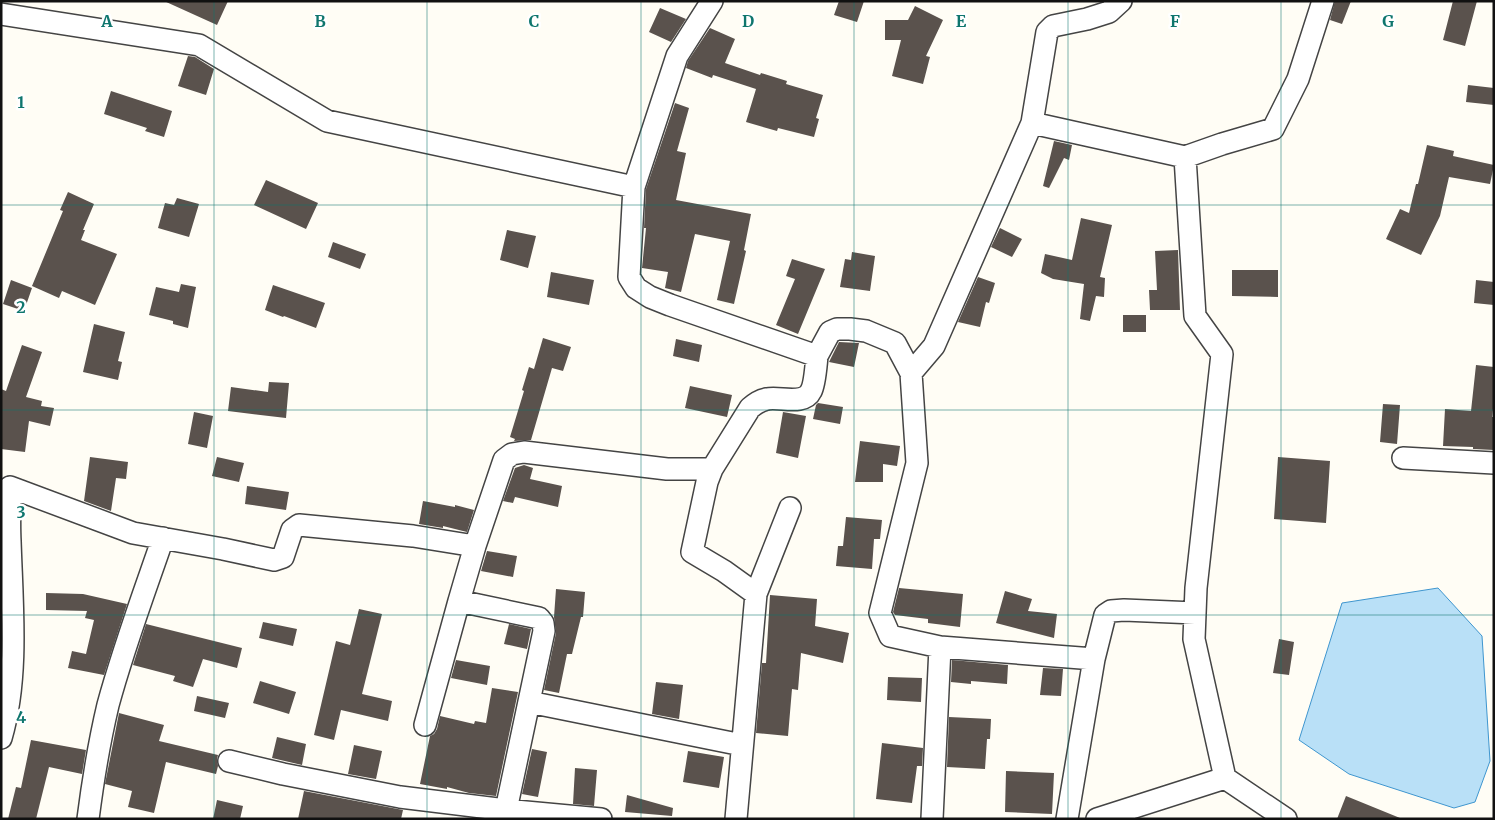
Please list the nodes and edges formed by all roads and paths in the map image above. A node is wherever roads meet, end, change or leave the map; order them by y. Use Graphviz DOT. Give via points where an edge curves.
graph roads {
  1 [pos="712,1"];
  2 [pos="1121,1"];
  3 [pos="1323,1"];
  4 [pos="1,14"];
  5 [pos="1032,123"];
  6 [pos="1185,157"];
  7 [pos="634,187"];
  8 [pos="818,356"];
  9 [pos="911,373"];
  10 [pos="1403,458"];
  11 [pos="1494,463"];
  12 [pos="712,469"];
  13 [pos="6,486"];
  14 [pos="790,508"];
  15 [pos="163,538"];
  16 [pos="475,546"];
  17 [pos="756,594"];
  18 [pos="459,601"];
  19 [pos="1195,614"];
  20 [pos="940,647"];
  21 [pos="1094,659"];
  22 [pos="528,702"];
  23 [pos="424,725"];
  24 [pos="1,738"];
  25 [pos="742,746"];
  26 [pos="228,761"];
  27 [pos="1225,778"];
  28 [pos="505,814"];
  29 [pos="88,819"];
  30 [pos="601,819"];
  31 [pos="736,819"];
  32 [pos="932,819"];
  33 [pos="1067,819"];
  34 [pos="1097,819"];
  35 [pos="1286,819"];
  1 -- 7 [label="street" via="677,56"];
  2 -- 5 [label="street" via="1108,12 1053,26 1047,32"];
  3 -- 6 [label="street" via="1298,79 1273,130"];
  4 -- 7 [label="street" via="199,45 327,121"];
  5 -- 6 [label="street"];
  5 -- 9 [label="street" via="934,346"];
  6 -- 19 [label="street" via="1195,316 1222,354"];
  7 -- 8 [label="street" via="629,277 636,288 650,297"];
  8 -- 9 [label="street" via="830,332 850,328 866,330 895,343"];
  8 -- 12 [label="street" via="811,392 801,399 768,398 757,402"];
  9 -- 20 [label="street" via="917,463 880,614 890,636"];
  10 -- 11 [label="street"];
  12 -- 16 [label="street" via="667,469 524,452 512,454 504,460"];
  12 -- 17 [label="street" via="692,552"];
  13 -- 15 [label="street" via="132,532"];
  13 -- 24 [label="street" via="13,614 12,670 6,723"];
  14 -- 17 [label="street"];
  15 -- 16 [label="street" via="274,560 283,557 292,530 299,525 413,536"];
  15 -- 29 [label="street" via="108,705"];
  16 -- 18 [label="street"];
  17 -- 25 [label="street"];
  18 -- 22 [label="street" via="539,618 544,623"];
  18 -- 23 [label="street"];
  19 -- 21 [label="street" via="1111,611 1105,616"];
  19 -- 27 [label="street" via="1194,638"];
  20 -- 21 [label="street"];
  20 -- 32 [label="street"];
  21 -- 33 [label="street"];
  22 -- 25 [label="street"];
  22 -- 28 [label="street"];
  25 -- 31 [label="street"];
  26 -- 28 [label="street" via="400,797"];
  27 -- 34 [label="street"];
  27 -- 35 [label="street"];
  28 -- 30 [label="street"];
}
